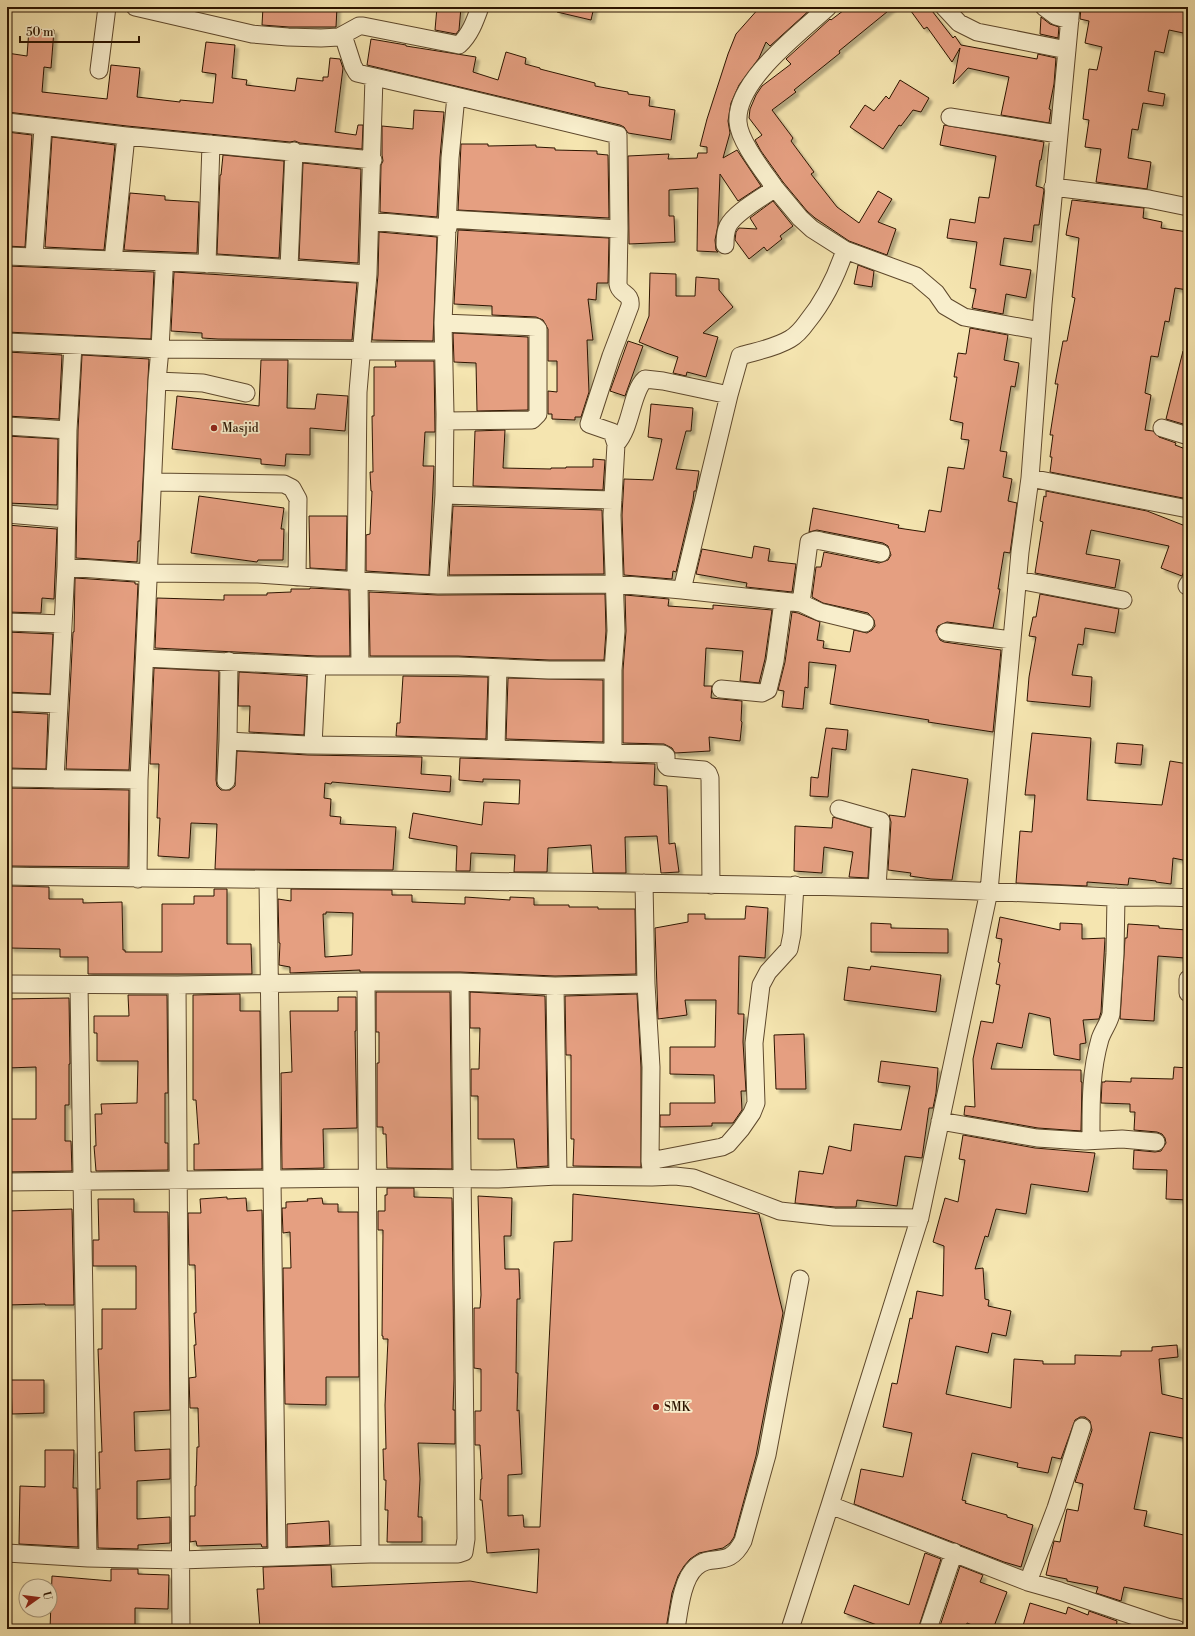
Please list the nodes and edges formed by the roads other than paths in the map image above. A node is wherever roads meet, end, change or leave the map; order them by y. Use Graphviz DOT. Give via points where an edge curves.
graph roads {
  1 [pos="107,7"];
  2 [pos="135,7"];
  3 [pos="480,7"];
  4 [pos="828,7"];
  5 [pos="944,7"];
  6 [pos="1044,7"];
  7 [pos="1070,14"];
  8 [pos="343,35"];
  9 [pos="1067,50"];
  10 [pos="99,70"];
  11 [pos="374,77"];
  12 [pos="456,96"];
  13 [pos="950,117"];
  14 [pos="7,122"];
  15 [pos="43,127"];
  16 [pos="1058,134"];
  17 [pos="126,136"];
  18 [pos="211,144"];
  19 [pos="294,151"];
  20 [pos="373,160"];
  21 [pos="1053,187"];
  22 [pos="775,188"];
  23 [pos="1188,207"];
  24 [pos="370,221"];
  25 [pos="448,224"];
  26 [pos="619,229"];
  27 [pos="725,245"];
  28 [pos="845,250"];
  29 [pos="7,256"];
  30 [pos="34,257"];
  31 [pos="114,261"];
  32 [pos="163,262"];
  33 [pos="207,264"];
  34 [pos="289,268"];
  35 [pos="368,274"];
  36 [pos="443,323"];
  37 [pos="1041,331"];
  38 [pos="7,342"];
  39 [pos="73,345"];
  40 [pos="160,349"];
  41 [pos="362,350"];
  42 [pos="443,351"];
  43 [pos="157,381"];
  44 [pos="246,393"];
  45 [pos="729,395"];
  46 [pos="445,421"];
  47 [pos="7,426"];
  48 [pos="1162,428"];
  49 [pos="68,430"];
  50 [pos="1188,436"];
  51 [pos="616,444"];
  52 [pos="1030,478"];
  53 [pos="153,482"];
  54 [pos="444,495"];
  55 [pos="613,500"];
  56 [pos="1188,509"];
  57 [pos="7,514"];
  58 [pos="66,519"];
  59 [pos="881,553"];
  60 [pos="66,567"];
  61 [pos="148,573"];
  62 [pos="297,577"];
  63 [pos="1018,580"];
  64 [pos="358,581"];
  65 [pos="615,584"];
  66 [pos="438,585"];
  67 [pos="682,590"];
  68 [pos="1123,600"];
  69 [pos="783,601"];
  70 [pos="801,603"];
  71 [pos="7,622"];
  72 [pos="865,622"];
  73 [pos="63,624"];
  74 [pos="946,632"];
  75 [pos="1012,640"];
  76 [pos="145,658"];
  77 [pos="229,661"];
  78 [pos="317,666"];
  79 [pos="360,666"];
  80 [pos="498,668"];
  81 [pos="613,670"];
  82 [pos="721,689"];
  83 [pos="7,702"];
  84 [pos="59,704"];
  85 [pos="228,741"];
  86 [pos="313,745"];
  87 [pos="496,748"];
  88 [pos="612,753"];
  89 [pos="7,778"];
  90 [pos="55,779"];
  91 [pos="139,780"];
  92 [pos="226,781"];
  93 [pos="839,809"];
  94 [pos="7,876"];
  95 [pos="138,878"];
  96 [pos="268,880"];
  97 [pos="644,883"];
  98 [pos="711,885"];
  99 [pos="795,885"];
  100 [pos="877,888"];
  101 [pos="989,891"];
  102 [pos="1116,897"];
  103 [pos="1188,898"];
  104 [pos="1188,978"];
  105 [pos="366,982"];
  106 [pos="460,982"];
  107 [pos="269,983"];
  108 [pos="7,984"];
  109 [pos="646,984"];
  110 [pos="79,985"];
  111 [pos="177,985"];
  112 [pos="555,986"];
  113 [pos="1188,992"];
  114 [pos="940,1121"];
  115 [pos="1091,1141"];
  116 [pos="1156,1142"];
  117 [pos="651,1169"];
  118 [pos="558,1176"];
  119 [pos="366,1178"];
  120 [pos="271,1179"];
  121 [pos="461,1179"];
  122 [pos="179,1180"];
  123 [pos="82,1181"];
  124 [pos="7,1182"];
  125 [pos="920,1218"];
  126 [pos="800,1279"];
  127 [pos="1082,1427"];
  128 [pos="830,1505"];
  129 [pos="954,1552"];
  130 [pos="7,1553"];
  131 [pos="370,1554"];
  132 [pos="277,1556"];
  133 [pos="88,1558"];
  134 [pos="180,1560"];
  135 [pos="1028,1582"];
  136 [pos="181,1629"];
  137 [pos="676,1629"];
  138 [pos="790,1629"];
  139 [pos="928,1629"];
  140 [pos="1177,1629"];
  1 -- 10 [label="street"];
  2 -- 8 [label="street" via="252,34 321,38"];
  3 -- 8 [label="street" via="475,23 459,45 363,26"];
  4 -- 22 [label="street" via="770,60 743,94 738,122 742,136"];
  5 -- 9 [label="street" via="959,23 977,32"];
  6 -- 7 [label="street" via="1056,16"];
  7 -- 9 [label="street"];
  8 -- 11 [label="street" via="357,73"];
  9 -- 16 [label="street"];
  11 -- 12 [label="street"];
  11 -- 20 [label="street"];
  12 -- 25 [label="street" via="450,158"];
  12 -- 26 [label="street" via="618,135"];
  13 -- 16 [label="street"];
  14 -- 15 [label="street"];
  15 -- 17 [label="street"];
  15 -- 30 [label="street"];
  16 -- 21 [label="street"];
  17 -- 18 [label="street"];
  17 -- 31 [label="street"];
  18 -- 19 [label="street"];
  18 -- 33 [label="street"];
  19 -- 20 [label="street"];
  19 -- 34 [label="street"];
  20 -- 24 [label="street"];
  21 -- 23 [label="street" via="1149,199"];
  21 -- 37 [label="street"];
  22 -- 27 [label="street" via="735,216 728,225"];
  22 -- 28 [label="street" via="812,229"];
  24 -- 25 [label="street"];
  24 -- 35 [label="street"];
  25 -- 26 [label="street"];
  25 -- 36 [label="street"];
  26 -- 51 [label="street" via="618,287 630,297 630,306 589,424 612,432"];
  28 -- 37 [label="street" via="916,276 936,293 945,306 964,317"];
  28 -- 45 [label="street" via="826,296 799,333 790,340 740,356"];
  29 -- 30 [label="street"];
  30 -- 31 [label="street"];
  31 -- 32 [label="street"];
  32 -- 33 [label="street"];
  32 -- 40 [label="street"];
  33 -- 34 [label="street"];
  34 -- 35 [label="street"];
  35 -- 41 [label="street"];
  36 -- 42 [label="street"];
  36 -- 46 [label="street" via="538,329 538,414 535,418"];
  37 -- 52 [label="street"];
  38 -- 39 [label="street"];
  39 -- 40 [label="street"];
  39 -- 49 [label="street"];
  40 -- 41 [label="street"];
  40 -- 43 [label="street"];
  41 -- 42 [label="street"];
  41 -- 64 [label="street" via="358,392"];
  42 -- 46 [label="street"];
  43 -- 44 [label="street" via="204,383"];
  43 -- 53 [label="street"];
  45 -- 51 [label="street" via="645,379 625,433"];
  45 -- 67 [label="street"];
  46 -- 54 [label="street"];
  47 -- 49 [label="street"];
  48 -- 50 [label="street"];
  49 -- 58 [label="street"];
  51 -- 55 [label="street"];
  52 -- 56 [label="street"];
  52 -- 63 [label="street"];
  53 -- 61 [label="street"];
  53 -- 62 [label="street" via="284,484 292,488 298,498"];
  54 -- 55 [label="street"];
  54 -- 66 [label="street"];
  55 -- 65 [label="street"];
  57 -- 58 [label="street"];
  58 -- 60 [label="street"];
  59 -- 70 [label="street" via="812,540 808,548"];
  60 -- 61 [label="street"];
  60 -- 73 [label="street"];
  61 -- 62 [label="street"];
  61 -- 76 [label="street"];
  62 -- 64 [label="street"];
  63 -- 68 [label="street"];
  63 -- 75 [label="street"];
  64 -- 66 [label="street"];
  64 -- 79 [label="street"];
  65 -- 66 [label="street"];
  65 -- 67 [label="street"];
  65 -- 81 [label="street" via="616,631"];
  67 -- 69 [label="street"];
  69 -- 70 [label="street"];
  69 -- 82 [label="street" via="775,661 768,690 762,693"];
  70 -- 72 [label="street" via="820,612"];
  71 -- 73 [label="street"];
  73 -- 84 [label="street"];
  74 -- 75 [label="street"];
  75 -- 101 [label="street"];
  76 -- 77 [label="street"];
  76 -- 91 [label="street"];
  77 -- 78 [label="street"];
  77 -- 85 [label="street"];
  78 -- 79 [label="street"];
  78 -- 86 [label="street"];
  79 -- 80 [label="street"];
  80 -- 81 [label="street"];
  80 -- 87 [label="street"];
  81 -- 88 [label="street"];
  83 -- 84 [label="street"];
  84 -- 90 [label="street"];
  85 -- 86 [label="street"];
  85 -- 92 [label="street"];
  86 -- 87 [label="street"];
  87 -- 88 [label="street"];
  88 -- 98 [label="street" via="663,754 666,756 668,767 704,770 708,773"];
  89 -- 90 [label="street"];
  90 -- 91 [label="street"];
  91 -- 95 [label="street"];
  93 -- 100 [label="street" via="881,821"];
  94 -- 95 [label="street"];
  95 -- 96 [label="street"];
  96 -- 97 [label="street"];
  96 -- 107 [label="street"];
  97 -- 98 [label="street"];
  97 -- 109 [label="street"];
  98 -- 99 [label="street"];
  99 -- 100 [label="street"];
  99 -- 117 [label="street" via="789,949 768,972 762,985 754,1043 756,1103 752,1113 728,1144"];
  100 -- 101 [label="street"];
  101 -- 102 [label="street"];
  101 -- 114 [label="street"];
  102 -- 103 [label="street"];
  102 -- 115 [label="street" via="1111,1014 1100,1038 1091,1084"];
  104 -- 113 [label="street"];
  105 -- 106 [label="street"];
  105 -- 107 [label="street"];
  105 -- 119 [label="street"];
  106 -- 112 [label="street"];
  106 -- 121 [label="street"];
  107 -- 111 [label="street"];
  107 -- 120 [label="street"];
  108 -- 110 [label="street"];
  109 -- 112 [label="street"];
  109 -- 117 [label="street"];
  110 -- 111 [label="street"];
  110 -- 123 [label="street"];
  111 -- 122 [label="street"];
  112 -- 118 [label="street"];
  114 -- 115 [label="street" via="1037,1138"];
  114 -- 125 [label="street"];
  115 -- 116 [label="street" via="1122,1138"];
  117 -- 118 [label="street"];
  117 -- 125 [label="street" via="693,1178 780,1211 834,1217"];
  118 -- 121 [label="street"];
  119 -- 120 [label="street"];
  119 -- 121 [label="street"];
  119 -- 131 [label="street"];
  120 -- 122 [label="street"];
  120 -- 132 [label="street"];
  121 -- 131 [label="street" via="465,1549 458,1554"];
  122 -- 123 [label="street"];
  122 -- 134 [label="street"];
  123 -- 124 [label="street"];
  123 -- 133 [label="street"];
  125 -- 128 [label="street"];
  126 -- 137 [label="street" via="767,1455 743,1541 733,1556 708,1562 693,1570 682,1594"];
  127 -- 135 [label="street" via="1056,1508"];
  128 -- 129 [label="street"];
  128 -- 138 [label="street"];
  129 -- 135 [label="street"];
  129 -- 139 [label="street"];
  130 -- 133 [label="street"];
  131 -- 132 [label="street"];
  132 -- 134 [label="street"];
  133 -- 134 [label="street"];
  134 -- 136 [label="street"];
  135 -- 140 [label="street"];
}
